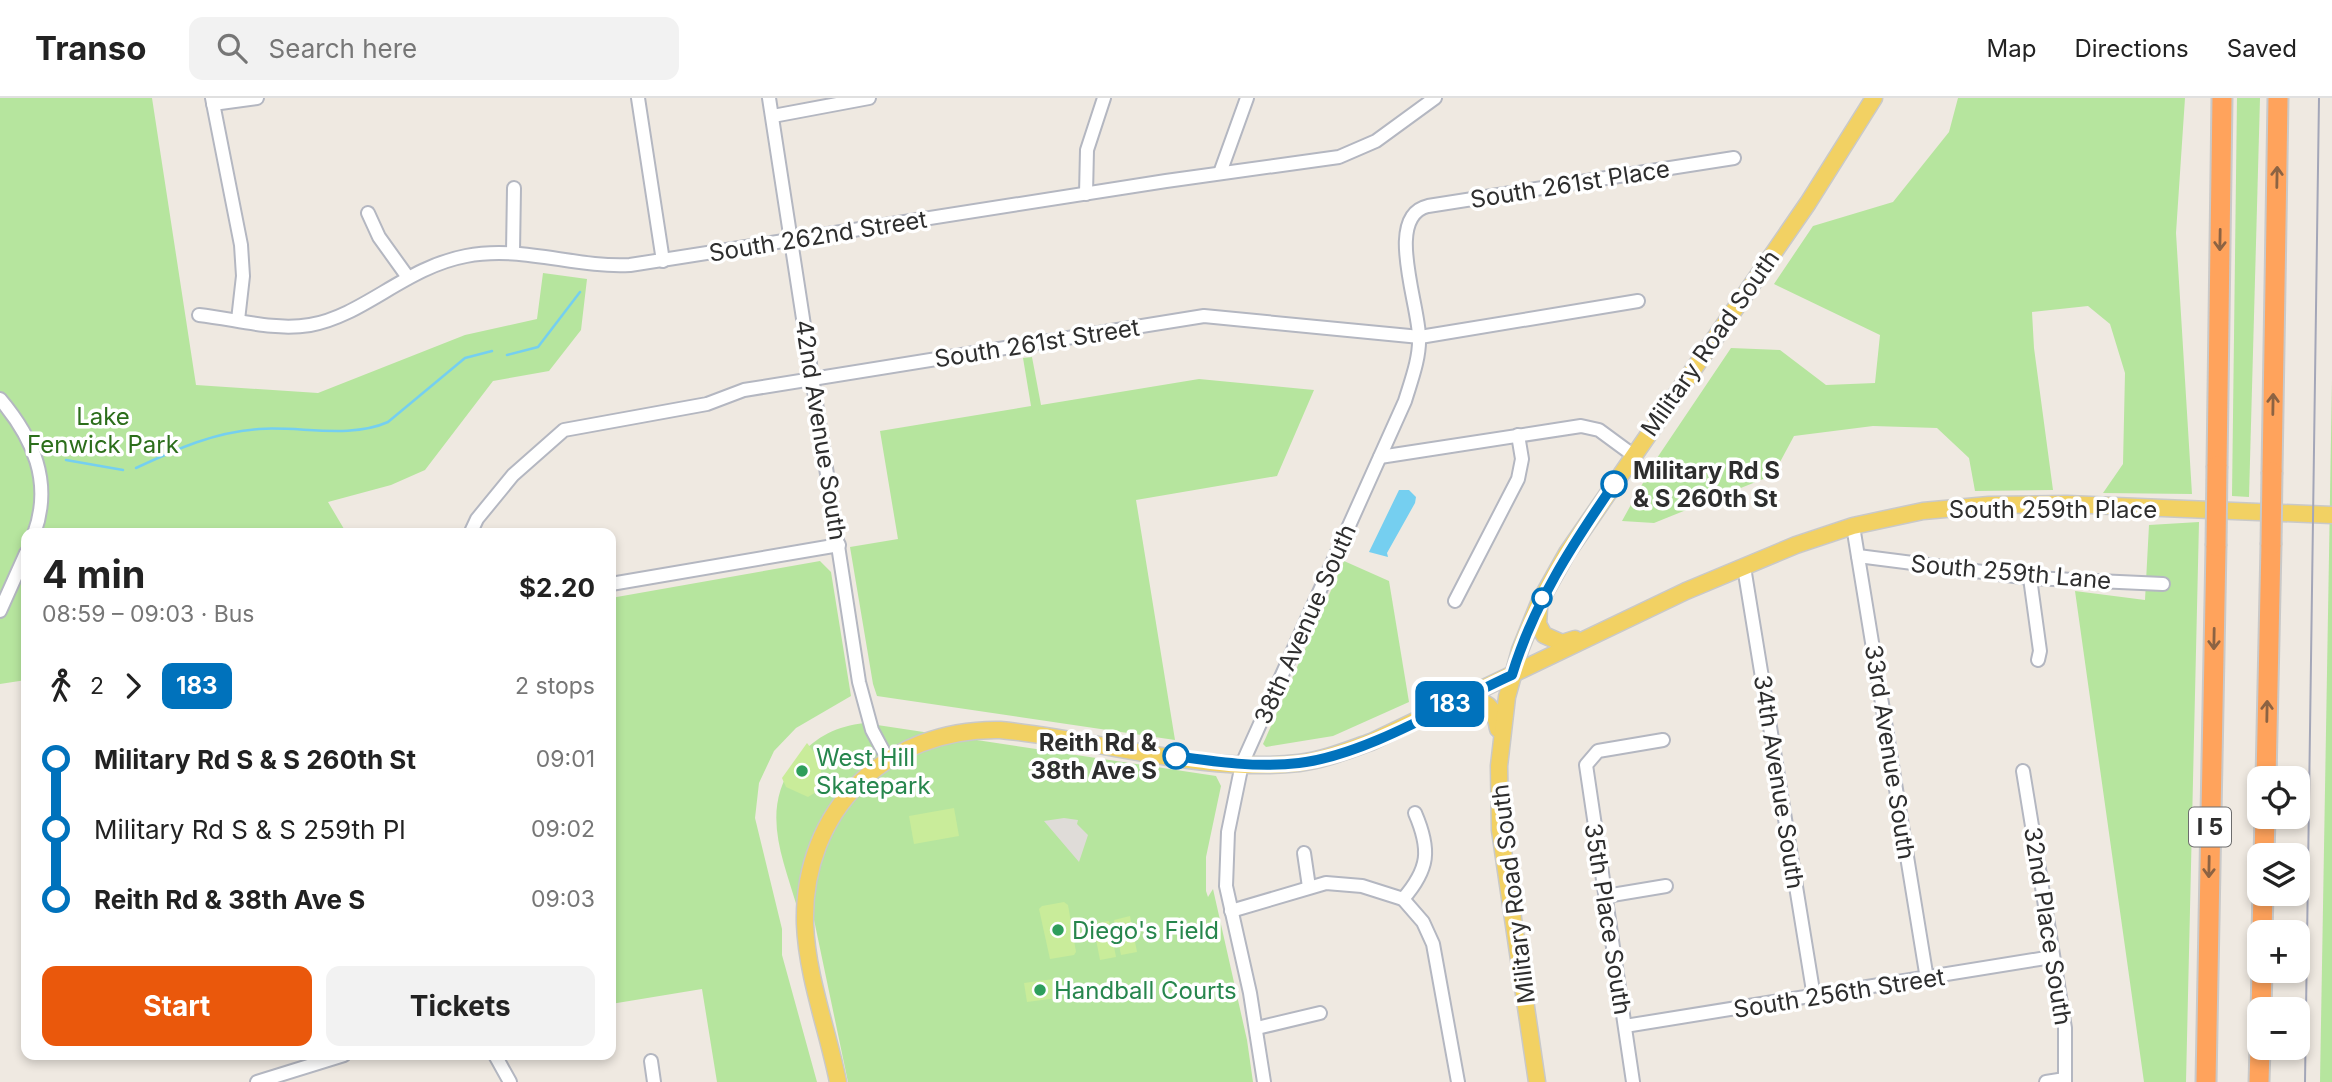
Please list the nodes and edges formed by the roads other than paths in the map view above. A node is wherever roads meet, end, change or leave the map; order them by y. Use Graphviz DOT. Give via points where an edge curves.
graph roads {
  1 [pos="257,98"];
  2 [pos="638,98"];
  3 [pos="769,98"];
  4 [pos="869,98"];
  5 [pos="1104,98"];
  6 [pos="1247,98"];
  7 [pos="1435,98"];
  8 [pos="1874,98"];
  9 [pos="2222,98"];
  10 [pos="2278,98"];
  11 [pos="212,101"];
  12 [pos="773,116"];
  13 [pos="1734,158"];
  14 [pos="1220,173"];
  15 [pos="514,188"];
  16 [pos="1086,194"];
  17 [pos="368,213"];
  18 [pos="792,241"];
  19 [pos="513,252"];
  20 [pos="663,261"];
  21 [pos="407,276"];
  22 [pos="1638,301"];
  23 [pos="199,315"];
  24 [pos="238,320"];
  25 [pos="1420,337"];
  26 [pos="814,377"];
  27 [pos="1,399"];
  28 [pos="1518,435"];
  29 [pos="1633,455"];
  30 [pos="1380,457"];
  31 [pos="2332,515"];
  32 [pos="1853,526"];
  33 [pos="36,528"];
  34 [pos="473,528"];
  35 [pos="839,545"];
  36 [pos="1858,556"];
  37 [pos="21,565"];
  38 [pos="1744,567"];
  39 [pos="2030,578"];
  40 [pos="616,583"];
  41 [pos="2163,584"];
  42 [pos="1455,601"];
  43 [pos="1539,603"];
  44 [pos="0,611"];
  45 [pos="1607,629"];
  46 [pos="2038,660"];
  47 [pos="1512,675"];
  48 [pos="1447,705"];
  49 [pos="1663,740"];
  50 [pos="1500,745"];
  51 [pos="887,758"];
  52 [pos="1242,764"];
  53 [pos="2266,766"];
  54 [pos="2023,771"];
  55 [pos="1415,813"];
  56 [pos="1304,853"];
  57 [pos="1665,886"];
  58 [pos="1309,887"];
  59 [pos="1606,896"];
  60 [pos="1403,899"];
  61 [pos="1231,911"];
  62 [pos="2052,957"];
  63 [pos="1927,979"];
  64 [pos="1814,997"];
  65 [pos="1320,1013"];
  66 [pos="1625,1026"];
  67 [pos="1257,1028"];
  68 [pos="322,1060"];
  69 [pos="498,1060"];
  70 [pos="2260,1060"];
  71 [pos="651,1061"];
  72 [pos="2065,1081"];
  73 [pos="257,1082"];
  74 [pos="510,1082"];
  75 [pos="654,1082"];
  76 [pos="838,1082"];
  77 [pos="1264,1082"];
  78 [pos="1458,1082"];
  79 [pos="1537,1082"];
  80 [pos="1633,1082"];
  81 [pos="2046,1082"];
  82 [pos="2206,1082"];
  83 [pos="2259,1082"];
  1 -- 11 [label="street"];
  2 -- 20 [label="street"];
  3 -- 12 [label="street, 42nd Avenue South"];
  4 -- 12 [label="street"];
  5 -- 16 [label="street" via="1087,150"];
  6 -- 14 [label="street"];
  7 -- 14 [label="street, South 262nd Street" via="1376,141 1339,157"];
  8 -- 29 [label="main road, Military Road South" via="1801,213"];
  9 -- 82 [label="highway, I 5, one-way, bridge"];
  53 -- 10 [label="highway, one-way, bridge"];
  11 -- 24 [label="street" via="241,245"];
  12 -- 18 [label="street, 42nd Avenue South"];
  13 -- 25 [label="street, South 261st Place" via="1415,211 1404,235"];
  14 -- 16 [label="street, South 262nd Street"];
  15 -- 19 [label="street"];
  16 -- 18 [label="street, South 262nd Street"];
  17 -- 21 [label="street"];
  18 -- 20 [label="street, South 262nd Street"];
  18 -- 26 [label="street, 42nd Avenue South"];
  19 -- 20 [label="street, South 262nd Street" via="605,267"];
  19 -- 21 [label="street, South 262nd Street" via="466,256"];
  21 -- 24 [label="street, South 262nd Street" via="340,315 313,325 279,327"];
  22 -- 25 [label="street, South 261st Street"];
  23 -- 24 [label="street, South 262nd Street"];
  25 -- 26 [label="street, South 261st Street" via="1204,316"];
  25 -- 30 [label="street, 38th Avenue South" via="1408,392"];
  26 -- 34 [label="street, South 261st Street" via="744,390 707,404 564,430 513,475"];
  26 -- 35 [label="street, 42nd Avenue South"];
  27 -- 33 [label="street" via="23,426 39,465 41,507"];
  28 -- 29 [label="street" via="1590,427"];
  28 -- 30 [label="street"];
  28 -- 42 [label="street" via="1522,459 1518,479"];
  29 -- 43 [label="main road, Military Road South"];
  30 -- 52 [label="street, 38th Avenue South"];
  31 -- 32 [label="main road, South 259th Place" via="1989,505 1923,511"];
  32 -- 36 [label="street, 33rd Avenue South"];
  32 -- 38 [label="main road, South 259th Place"];
  35 -- 40 [label="street"];
  35 -- 51 [label="street, 42nd Avenue South" via="859,682 872,730"];
  36 -- 39 [label="street, South 259th Lane"];
  36 -- 63 [label="street, 33rd Avenue South"];
  37 -- 44 [label="street"];
  38 -- 45 [label="main road, South 259th Place"];
  38 -- 64 [label="street, 34th Avenue South"];
  39 -- 41 [label="street, South 259th Lane"];
  39 -- 46 [label="street"];
  43 -- 45 [label="main road" via="1540,629 1554,642"];
  43 -- 47 [label="main road, Military Road South"];
  45 -- 47 [label="main road, South 259th Place"];
  47 -- 48 [label="main road, South 259th Place"];
  47 -- 50 [label="main road, Military Road South"];
  48 -- 50 [label="main road" via="1477,699 1489,704"];
  48 -- 52 [label="main road, South 259th Place" via="1332,756 1299,763"];
  49 -- 59 [label="street, 35th Place South" via="1609,748 1589,757 1585,772"];
  50 -- 79 [label="main road, Military Road South" via="1500,830"];
  51 -- 52 [label="main road, South 259th Place" via="942,737 982,730"];
  51 -- 76 [label="main road" via="851,790 824,831 810,867 806,941"];
  52 -- 61 [label="street, 38th Avenue South" via="1224,867"];
  54 -- 62 [label="street, 32nd Place South"];
  55 -- 60 [label="street" via="1425,862 1420,879"];
  56 -- 58 [label="street"];
  57 -- 59 [label="street"];
  58 -- 60 [label="street" via="1346,883"];
  58 -- 61 [label="street"];
  59 -- 66 [label="street, 35th Place South"];
  60 -- 78 [label="street" via="1423,922 1433,944"];
  61 -- 67 [label="street, 38th Avenue South"];
  62 -- 63 [label="street, South 256th Street"];
  62 -- 72 [label="street, 32nd Place South" via="2065,1028"];
  63 -- 64 [label="street, South 256th Street"];
  64 -- 66 [label="street, South 256th Street"];
  65 -- 67 [label="street"];
  66 -- 80 [label="street, 35th Place South"];
  67 -- 77 [label="street, 38th Avenue South"];
  68 -- 73 [label="street"];
  69 -- 74 [label="street"];
  70 -- 83 [label="highway"];
  71 -- 75 [label="street"];
  72 -- 81 [label="street"];
}
